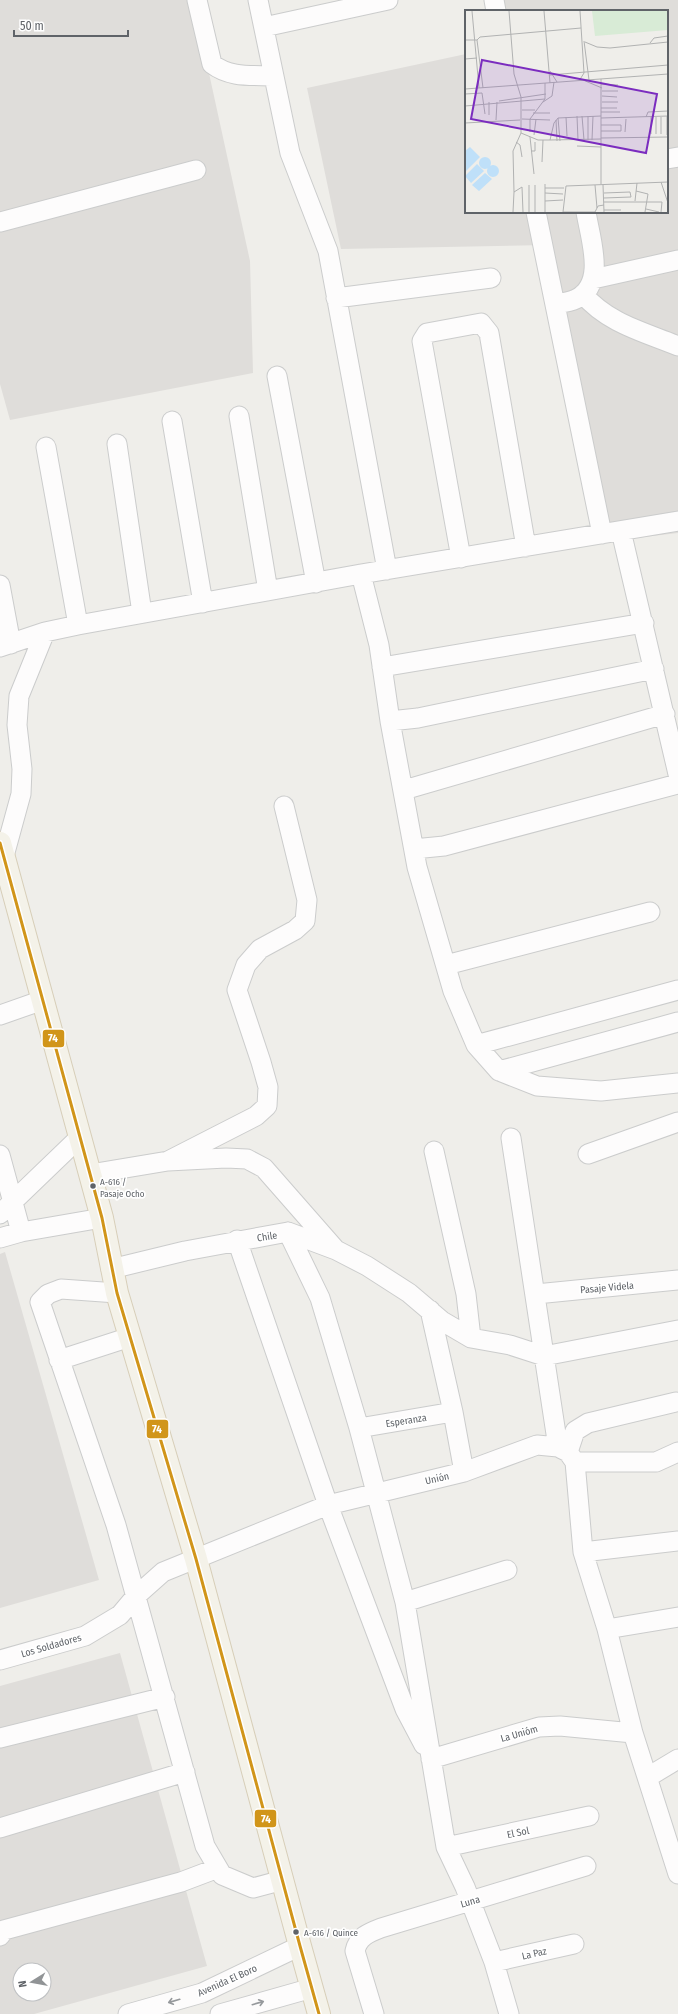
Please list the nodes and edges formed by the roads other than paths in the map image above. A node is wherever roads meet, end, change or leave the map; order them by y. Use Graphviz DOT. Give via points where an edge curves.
graph roads {
  1 [pos="197,0"];
  2 [pos="258,0"];
  3 [pos="388,0"];
  4 [pos="494,0"];
  5 [pos="496,10"];
  6 [pos="264,27"];
  7 [pos="274,76"];
  8 [pos="678,157"];
  9 [pos="668,159"];
  10 [pos="196,170"];
  11 [pos="536,213"];
  12 [pos="586,213"];
  13 [pos="0,222"];
  14 [pos="678,260"];
  15 [pos="491,278"];
  16 [pos="593,279"];
  17 [pos="583,294"];
  18 [pos="336,298"];
  19 [pos="555,304"];
  20 [pos="678,346"];
  21 [pos="277,376"];
  22 [pos="239,416"];
  23 [pos="172,422"];
  24 [pos="117,444"];
  25 [pos="46,447"];
  26 [pos="678,521"];
  27 [pos="621,531"];
  28 [pos="602,534"];
  29 [pos="526,547"];
  30 [pos="461,558"];
  31 [pos="387,570"];
  32 [pos="361,574"];
  33 [pos="316,583"];
  34 [pos="0,585"];
  35 [pos="268,591"];
  36 [pos="203,603"];
  37 [pos="142,614"];
  38 [pos="644,623"];
  39 [pos="78,625"];
  40 [pos="45,632"];
  41 [pos="6,646"];
  42 [pos="382,667"];
  43 [pos="654,669"];
  44 [pos="664,714"];
  45 [pos="390,720"];
  46 [pos="678,774"];
  47 [pos="678,784"];
  48 [pos="404,790"];
  49 [pos="284,806"];
  50 [pos="414,849"];
  51 [pos="2,850"];
  52 [pos="8,894"];
  53 [pos="650,912"];
  54 [pos="446,965"];
  55 [pos="678,990"];
  56 [pos="43,1000"];
  57 [pos="0,1015"];
  58 [pos="678,1022"];
  59 [pos="476,1045"];
  60 [pos="499,1071"];
  61 [pos="678,1084"];
  62 [pos="678,1122"];
  63 [pos="80,1137"];
  64 [pos="511,1138"];
  65 [pos="434,1151"];
  66 [pos="588,1154"];
  67 [pos="0,1155"];
  68 [pos="168,1161"];
  69 [pos="90,1174"];
  70 [pos="6,1208"];
  71 [pos="102,1218"];
  72 [pos="21,1232"];
  73 [pos="288,1232"];
  74 [pos="0,1238"];
  75 [pos="237,1240"];
  76 [pos="336,1250"];
  77 [pos="111,1269"];
  78 [pos="678,1280"];
  79 [pos="117,1293"];
  80 [pos="536,1294"];
  81 [pos="430,1310"];
  82 [pos="678,1330"];
  83 [pos="463,1334"];
  84 [pos="130,1337"];
  85 [pos="544,1356"];
  86 [pos="59,1360"];
  87 [pos="676,1402"];
  88 [pos="453,1412"];
  89 [pos="359,1428"];
  90 [pos="678,1452"];
  91 [pos="567,1454"];
  92 [pos="464,1472"];
  93 [pos="375,1492"];
  94 [pos="328,1505"];
  95 [pos="678,1541"];
  96 [pos="583,1552"];
  97 [pos="196,1559"];
  98 [pos="507,1570"];
  99 [pos="136,1596"];
  100 [pos="405,1602"];
  101 [pos="678,1617"];
  102 [pos="607,1629"];
  103 [pos="0,1660"];
  104 [pos="165,1696"];
  105 [pos="634,1733"];
  106 [pos="0,1738"];
  107 [pos="431,1759"];
  108 [pos="678,1759"];
  109 [pos="186,1772"];
  110 [pos="648,1776"];
  111 [pos="590,1816"];
  112 [pos="0,1828"];
  113 [pos="446,1847"];
  114 [pos="586,1866"];
  115 [pos="218,1868"];
  116 [pos="678,1874"];
  117 [pos="283,1880"];
  118 [pos="469,1901"];
  119 [pos="0,1936"];
  120 [pos="574,1944"];
  121 [pos="300,1946"];
  122 [pos="494,1962"];
  123 [pos="312,1988"];
  124 [pos="128,2014"];
  125 [pos="220,2014"];
  126 [pos="319,2014"];
  127 [pos="374,2014"];
  128 [pos="509,2014"];
  1 -- 7 [label="street" via="212,64 232,75"];
  2 -- 6 [label="street"];
  3 -- 6 [label="street"];
  4 -- 5 [label="street"];
  6 -- 7 [label="street"];
  7 -- 18 [label="street" via="290,153 328,251"];
  8 -- 9 [label="street"];
  10 -- 13 [label="street"];
  11 -- 19 [label="street"];
  12 -- 16 [label="street" via="594,265"];
  14 -- 16 [label="street"];
  15 -- 18 [label="street"];
  16 -- 17 [label="street"];
  17 -- 19 [label="street" via="576,299"];
  17 -- 20 [label="street" via="593,307 614,320"];
  18 -- 31 [label="street"];
  19 -- 28 [label="street"];
  21 -- 33 [label="street"];
  22 -- 35 [label="street"];
  23 -- 36 [label="street"];
  24 -- 37 [label="street"];
  25 -- 39 [label="street"];
  26 -- 27 [label="street"];
  27 -- 28 [label="street"];
  27 -- 38 [label="street"];
  28 -- 29 [label="street"];
  29 -- 30 [label="street"];
  29 -- 30 [label="street" via="489,333 481,323 427,333 422,341"];
  30 -- 31 [label="street"];
  31 -- 32 [label="street"];
  32 -- 33 [label="street"];
  32 -- 42 [label="street"];
  33 -- 35 [label="street"];
  34 -- 41 [label="street"];
  35 -- 36 [label="street"];
  36 -- 37 [label="street"];
  37 -- 39 [label="street"];
  38 -- 42 [label="street"];
  38 -- 43 [label="street"];
  39 -- 40 [label="street"];
  40 -- 41 [label="street"];
  40 -- 51 [label="street" via="19,696 17,725 22,769 21,794"];
  42 -- 45 [label="street"];
  43 -- 44 [label="street"];
  43 -- 45 [label="street" via="418,718"];
  44 -- 46 [label="street"];
  44 -- 48 [label="street"];
  45 -- 48 [label="street"];
  47 -- 50 [label="street" via="444,846"];
  48 -- 50 [label="street"];
  49 -- 68 [label="street" via="307,900 305,921 295,930 260,950 246,965 237,990 268,1087 267,1106 256,1116"];
  50 -- 54 [label="street"];
  51 -- 52 [label="main road"];
  52 -- 56 [label="main road"];
  53 -- 54 [label="street"];
  54 -- 59 [label="street"];
  55 -- 59 [label="street"];
  56 -- 57 [label="street"];
  56 -- 63 [label="main road"];
  58 -- 60 [label="street"];
  59 -- 60 [label="street"];
  60 -- 61 [label="street" via="537,1086 601,1091"];
  62 -- 66 [label="street"];
  63 -- 69 [label="main road"];
  63 -- 70 [label="street"];
  64 -- 80 [label="street"];
  65 -- 83 [label="street" via="466,1294"];
  67 -- 70 [label="street"];
  68 -- 69 [label="street"];
  68 -- 76 [label="street" via="247,1159 264,1168"];
  69 -- 71 [label="main road"];
  70 -- 72 [label="street"];
  71 -- 72 [label="street"];
  71 -- 77 [label="main road"];
  72 -- 74 [label="street"];
  73 -- 75 [label="street, Chile"];
  73 -- 76 [label="street, Chile"];
  73 -- 89 [label="street" via="320,1298"];
  75 -- 77 [label="street, Chile"];
  75 -- 94 [label="street"];
  76 -- 81 [label="street, Chile" via="367,1266"];
  77 -- 79 [label="main road"];
  78 -- 80 [label="street, Pasaje Videla"];
  79 -- 84 [label="main road"];
  79 -- 86 [label="street" via="60,1289 48,1294 40,1302"];
  80 -- 85 [label="street"];
  81 -- 83 [label="street, Chile"];
  81 -- 88 [label="street"];
  82 -- 85 [label="street"];
  83 -- 85 [label="street"];
  84 -- 86 [label="street"];
  84 -- 97 [label="main road"];
  85 -- 91 [label="street"];
  86 -- 99 [label="street" via="116,1525"];
  87 -- 91 [label="street" via="588,1423 575,1431"];
  88 -- 89 [label="street, Esperanza"];
  88 -- 92 [label="street"];
  89 -- 93 [label="street"];
  90 -- 91 [label="street, Unión" via="656,1462"];
  91 -- 92 [label="street, Unión" via="537,1445"];
  91 -- 96 [label="street"];
  92 -- 93 [label="street, Unión"];
  93 -- 94 [label="street, Unión"];
  93 -- 100 [label="street"];
  94 -- 97 [label="street, Unión"];
  94 -- 107 [label="street" via="405,1709"];
  95 -- 96 [label="street"];
  96 -- 102 [label="street"];
  97 -- 99 [label="street, Los Soldadores" via="163,1572"];
  97 -- 117 [label="main road"];
  98 -- 100 [label="street"];
  99 -- 103 [label="street, Los Soldadores" via="120,1616 85,1636"];
  99 -- 104 [label="street"];
  100 -- 107 [label="street" via="416,1655"];
  101 -- 102 [label="street"];
  102 -- 105 [label="street"];
  104 -- 106 [label="street"];
  104 -- 109 [label="street"];
  105 -- 107 [label="street, La Unióm" via="560,1726 539,1727"];
  105 -- 110 [label="street"];
  107 -- 113 [label="street"];
  108 -- 110 [label="street"];
  109 -- 112 [label="street"];
  109 -- 115 [label="street" via="205,1846"];
  110 -- 116 [label="street"];
  111 -- 113 [label="street, El Sol"];
  113 -- 118 [label="street"];
  114 -- 118 [label="street, Luna"];
  115 -- 117 [label="street" via="222,1875 253,1888"];
  115 -- 119 [label="street" via="181,1882 4,1930"];
  117 -- 121 [label="main road"];
  118 -- 122 [label="street"];
  118 -- 127 [label="street, Luna" via="381,1928 365,1935 357,1942 355,1951"];
  120 -- 122 [label="street, La Paz"];
  121 -- 123 [label="main road"];
  121 -- 124 [label="street, Avenida El Boro, one-way" via="202,1993"];
  122 -- 128 [label="street"];
  125 -- 123 [label="street, one-way"];
  123 -- 126 [label="main road"];
}
